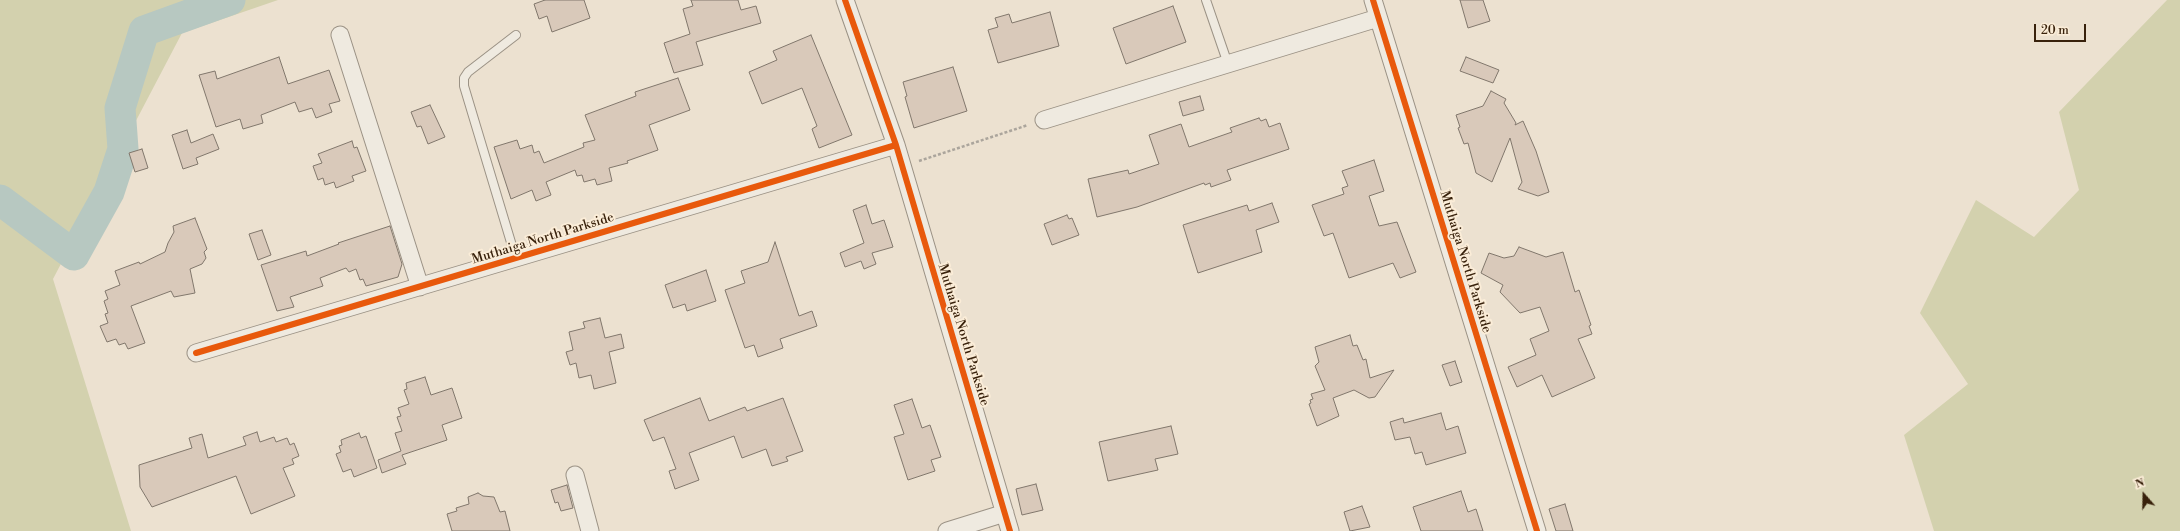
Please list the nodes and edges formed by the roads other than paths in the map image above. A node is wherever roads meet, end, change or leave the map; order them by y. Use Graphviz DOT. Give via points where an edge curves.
graph roads {
  1 [pos="845,0"];
  2 [pos="1206,0"];
  3 [pos="1373,0"];
  4 [pos="1378,18"];
  5 [pos="340,34"];
  6 [pos="516,35"];
  7 [pos="1228,64"];
  8 [pos="1044,120"];
  9 [pos="896,145"];
  10 [pos="516,259"];
  11 [pos="420,288"];
  12 [pos="196,353"];
  13 [pos="575,475"];
  14 [pos="1005,514"];
  15 [pos="590,531"];
  16 [pos="947,531"];
  17 [pos="1010,531"];
  18 [pos="1537,531"];
  1 -- 9 [label="street, Muthaiga North Parkside"];
  2 -- 7 [label="lane"];
  3 -- 4 [label="street, Muthaiga North Parkside"];
  4 -- 7 [label="street"];
  4 -- 18 [label="street, Muthaiga North Parkside"];
  5 -- 11 [label="street"];
  6 -- 10 [label="lane" via="468,72 464,78 464,86"];
  7 -- 8 [label="street"];
  9 -- 10 [label="street, Muthaiga North Parkside"];
  9 -- 14 [label="street, Muthaiga North Parkside"];
  10 -- 11 [label="street, Muthaiga North Parkside"];
  11 -- 12 [label="street, Muthaiga North Parkside"];
  13 -- 15 [label="street"];
  14 -- 16 [label="street"];
  14 -- 17 [label="street, Muthaiga North Parkside"];
}
